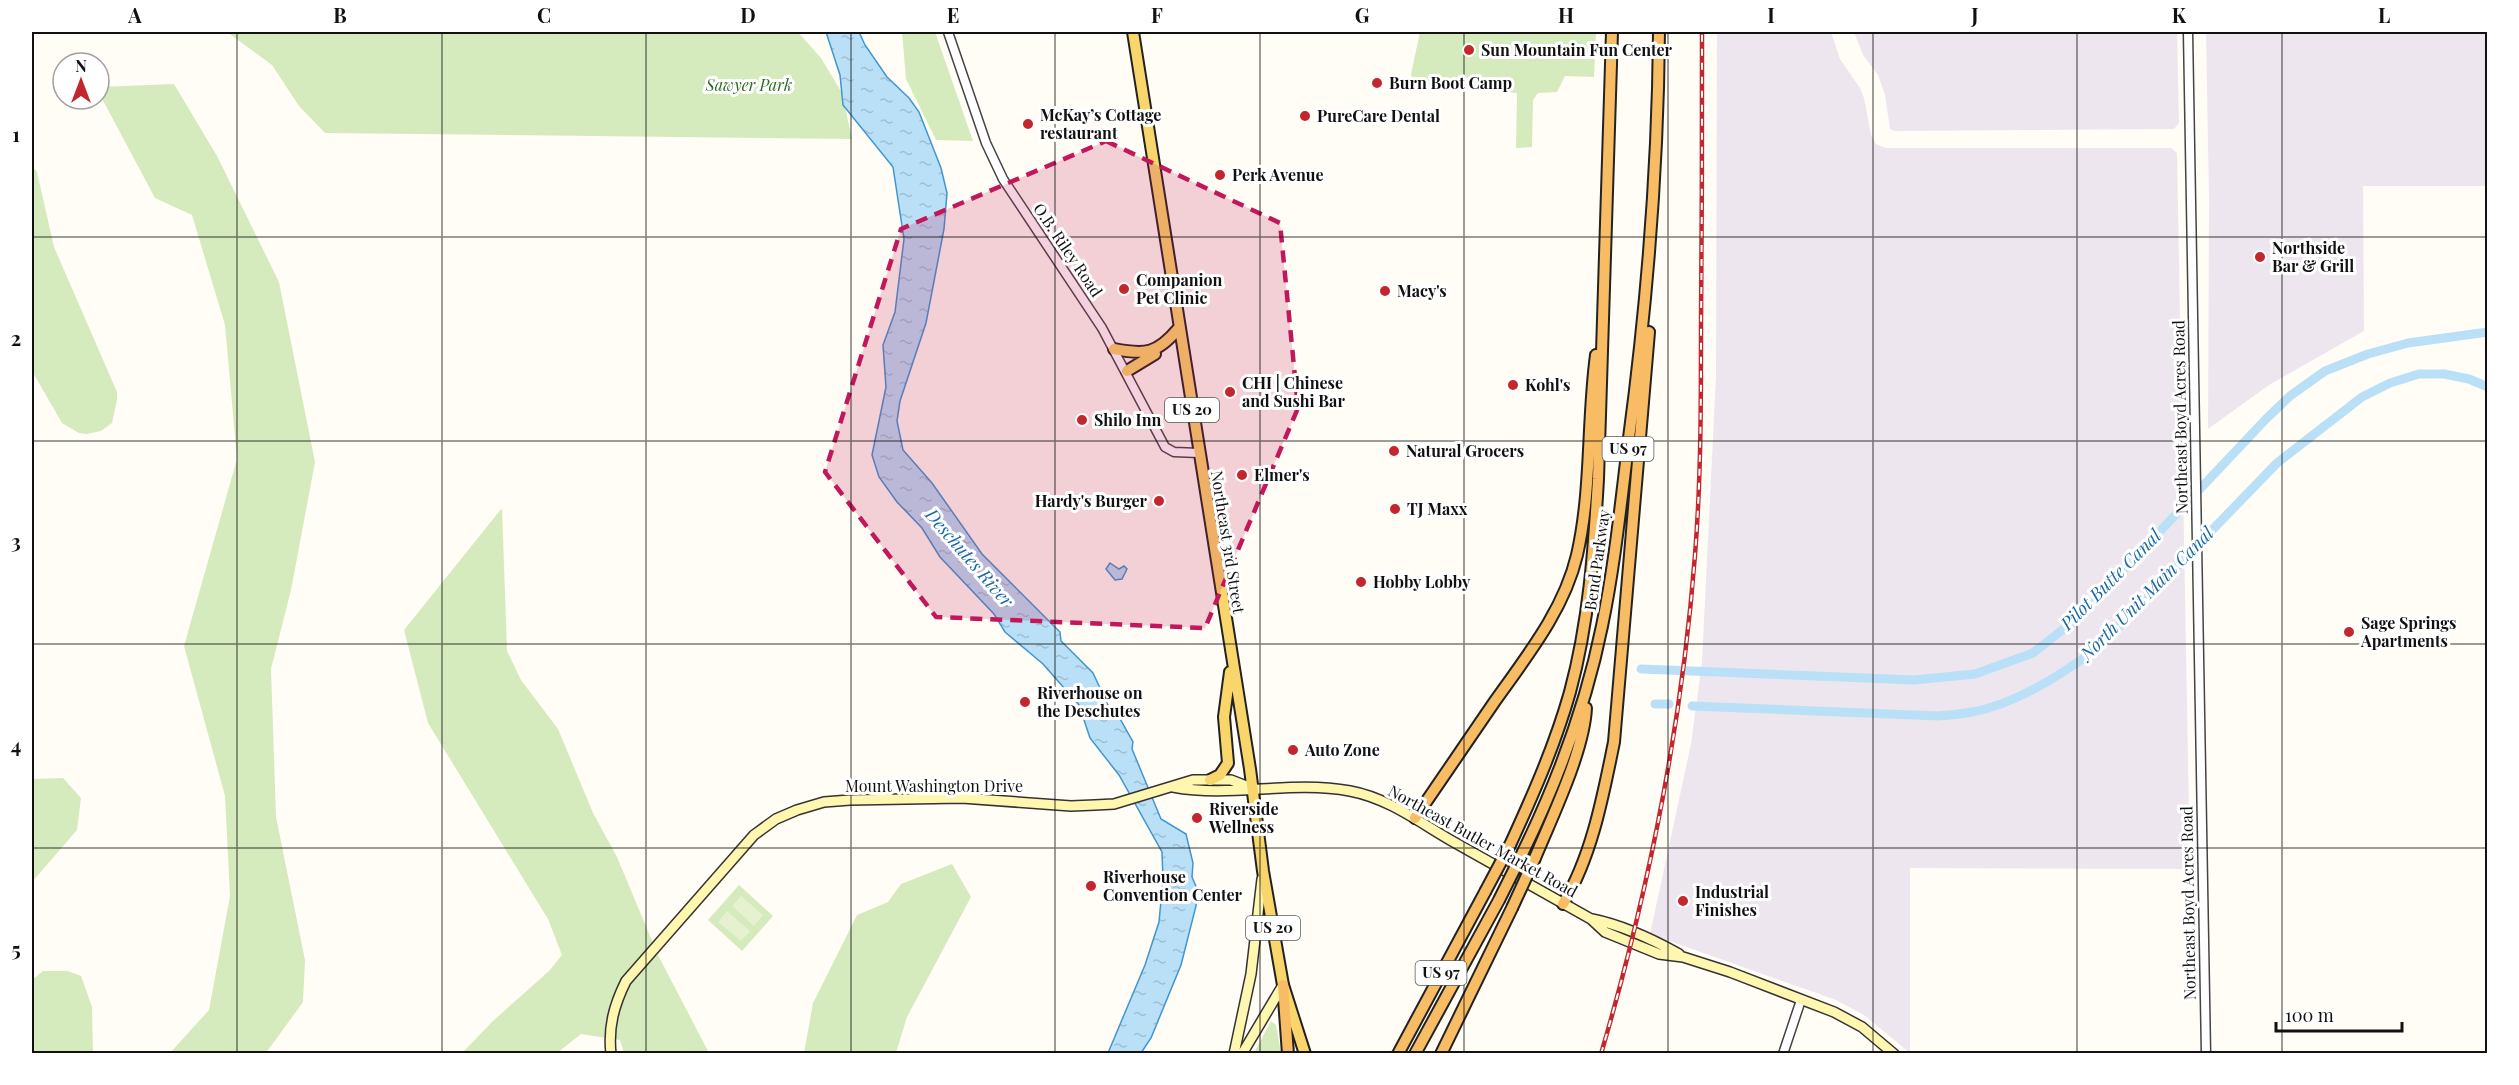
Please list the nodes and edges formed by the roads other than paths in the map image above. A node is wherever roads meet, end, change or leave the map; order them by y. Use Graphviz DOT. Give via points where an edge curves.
graph roads {
  1 [pos="948,32"];
  2 [pos="1133,32"];
  3 [pos="1612,32"];
  4 [pos="1659,32"];
  5 [pos="2188,32"];
  6 [pos="1650,261"];
  7 [pos="1604,295"];
  8 [pos="1178,329"];
  9 [pos="1166,344"];
  10 [pos="1114,349"];
  11 [pos="1127,371"];
  12 [pos="1199,453"];
  13 [pos="1232,662"];
  14 [pos="1587,692"];
  15 [pos="1210,780"];
  16 [pos="1173,787"];
  17 [pos="1252,788"];
  18 [pos="1415,818"];
  19 [pos="1263,871"];
  20 [pos="1563,904"];
  21 [pos="1283,985"];
  22 [pos="1801,1000"];
  23 [pos="611,1053"];
  24 [pos="1234,1053"];
  25 [pos="1242,1053"];
  26 [pos="1288,1053"];
  27 [pos="1305,1053"];
  28 [pos="1398,1053"];
  29 [pos="1415,1053"];
  30 [pos="1441,1053"];
  31 [pos="1783,1053"];
  32 [pos="1894,1053"];
  33 [pos="2206,1053"];
  1 -- 10 [label="street, O.B. Riley Road" via="999,170"];
  2 -- 8 [label="main road, Northeast 3rd Street / US 20"];
  3 -- 7 [label="highway, Bend Parkway / US 97"];
  4 -- 6 [label="highway, Bend Parkway / US 97"];
  5 -- 33 [label="street, Northeast Boyd Acres Road"];
  6 -- 14 [label="highway, Bend Parkway / US 97" via="1616,543 1603,626"];
  6 -- 20 [label="highway" via="1648,350 1614,742 1604,795 1588,846"];
  7 -- 18 [label="highway" via="1590,396 1585,505 1577,555 1567,586 1537,642"];
  7 -- 28 [label="highway, Bend Parkway / US 97, bridge" via="1596,510 1586,616 1570,692 1552,747 1510,845"];
  8 -- 9 [label="main road"];
  8 -- 12 [label="main road, Northeast 3rd Street / US 20"];
  9 -- 10 [label="main road" via="1146,353"];
  9 -- 11 [label="main road"];
  10 -- 11 [label="street, O.B. Riley Road"];
  11 -- 12 [label="street, O.B. Riley Road" via="1165,447 1184,454"];
  12 -- 13 [label="main road, Northeast 3rd Street / US 20"];
  13 -- 15 [label="main road" via="1224,717 1229,758 1220,775"];
  13 -- 17 [label="main road, Northeast 3rd Street / US 20"];
  14 -- 29 [label="highway, Bend Parkway / US 97, bridge" via="1557,778 1523,852"];
  14 -- 30 [label="highway, bridge" via="1585,722 1535,858"];
  15 -- 16 [label="main road, Mount Washington Drive" via="1183,781"];
  15 -- 17 [label="main road, Mount Washington Drive" via="1231,780"];
  16 -- 17 [label="main road, Mount Washington Drive" via="1194,791"];
  16 -- 23 [label="main road, Mount Washington Drive" via="1114,804 1071,806 962,798 824,802 776,819 736,854 626,981 615,1004 609,1036"];
  17 -- 18 [label="main road, Northeast Butler Market Road" via="1351,791"];
  17 -- 19 [label="main road, Northeast 3rd Street / US 20"];
  18 -- 20 [label="main road, Northeast Butler Market Road"];
  19 -- 21 [label="main road, Northeast 3rd Street / US 20"];
  19 -- 24 [label="main road" via="1251,974"];
  20 -- 22 [label="main road, Northeast Butler Market Road" via="1591,919 1609,922 1660,943 1683,957"];
  21 -- 25 [label="main road"];
  21 -- 26 [label="highway"];
  21 -- 27 [label="main road, Northeast 3rd Street / US 20"];
  22 -- 31 [label="street"];
  22 -- 32 [label="main road, Northeast Butler Market Road" via="1862,1027"];
}
